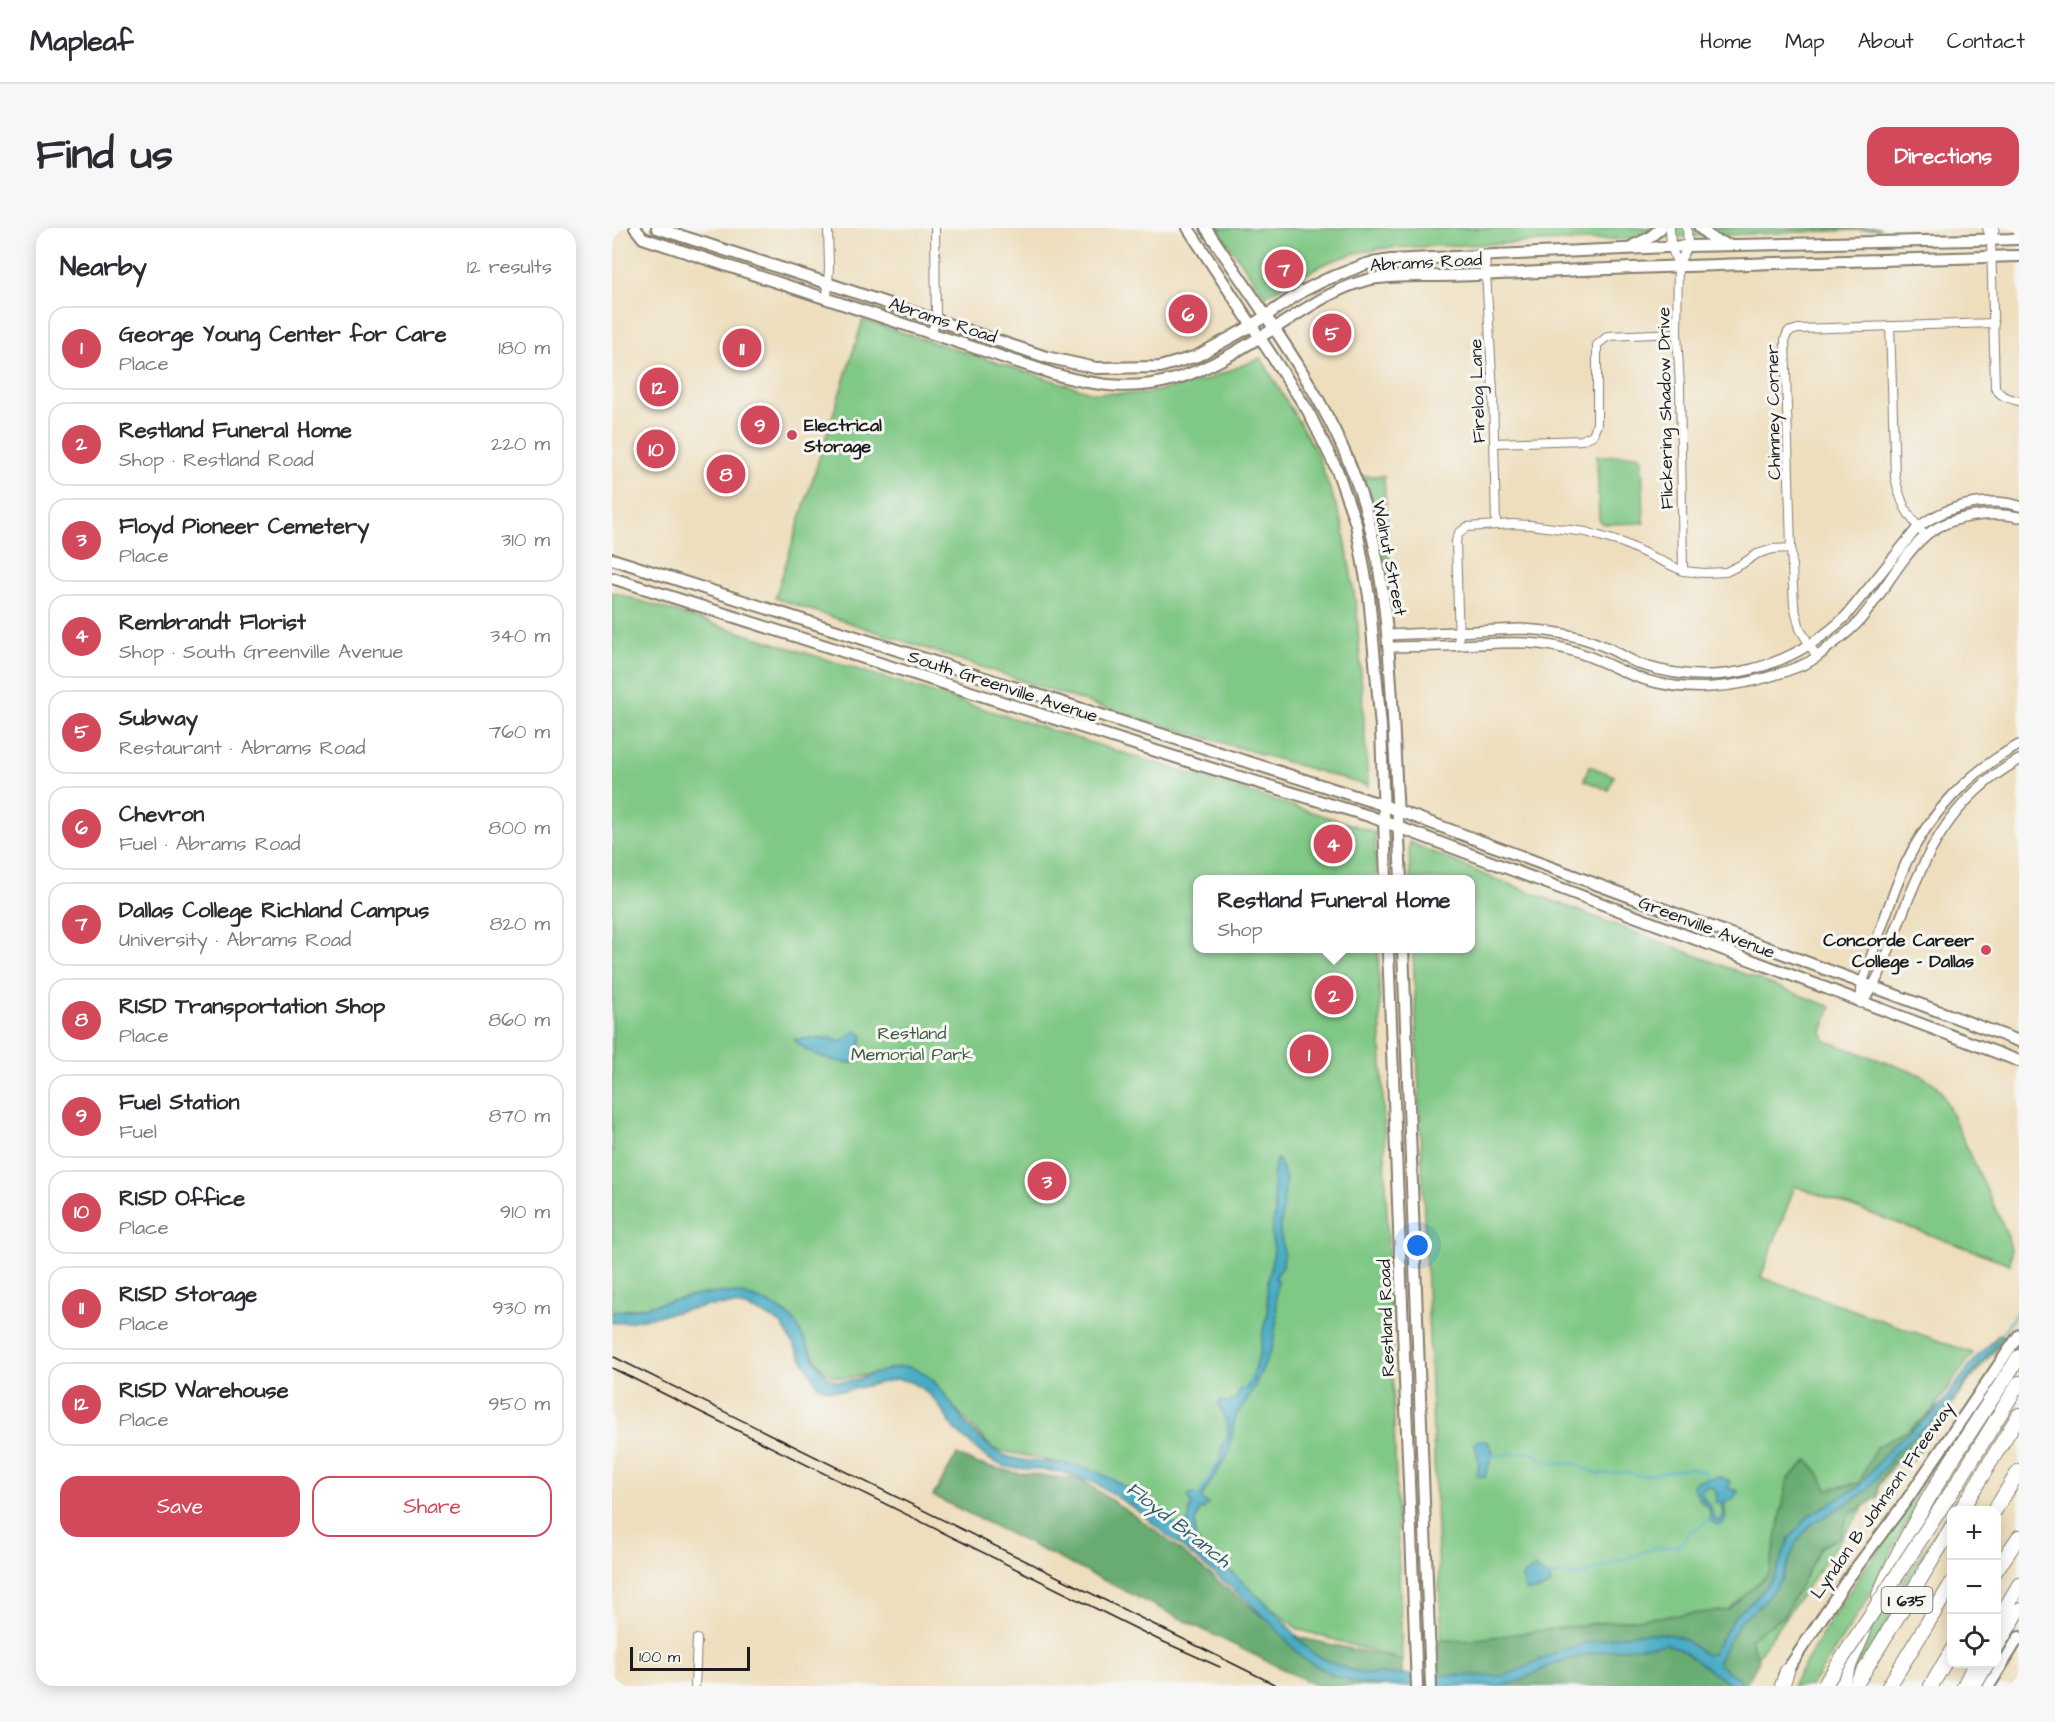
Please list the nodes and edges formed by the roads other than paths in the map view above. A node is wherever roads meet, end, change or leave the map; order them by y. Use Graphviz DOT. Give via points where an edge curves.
graph roads {
  1 [pos="635,228"];
  2 [pos="657,228"];
  3 [pos="828,228"];
  4 [pos="935,228"];
  5 [pos="1188,228"];
  6 [pos="1206,228"];
  7 [pos="1661,228"];
  8 [pos="1670,228"];
  9 [pos="1687,228"];
  10 [pos="1700,228"];
  11 [pos="1987,228"];
  12 [pos="1995,228"];
  13 [pos="2019,239"];
  14 [pos="1991,240"];
  15 [pos="1745,245"];
  16 [pos="1671,246"];
  17 [pos="1688,246"];
  18 [pos="1623,248"];
  19 [pos="1485,256"];
  20 [pos="2019,256"];
  21 [pos="1991,257"];
  22 [pos="1678,265"];
  23 [pos="1486,275"];
  24 [pos="827,283"];
  25 [pos="815,294"];
  26 [pos="827,298"];
  27 [pos="1265,317"];
  28 [pos="936,321"];
  29 [pos="1994,323"];
  30 [pos="1253,325"];
  31 [pos="1890,326"];
  32 [pos="1274,329"];
  33 [pos="931,333"];
  34 [pos="1677,333"];
  35 [pos="1261,337"];
  36 [pos="1046,357"];
  37 [pos="1041,369"];
  38 [pos="2019,401"];
  39 [pos="1494,443"];
  40 [pos="1345,455"];
  41 [pos="1332,461"];
  42 [pos="2019,506"];
  43 [pos="2019,517"];
  44 [pos="1496,525"];
  45 [pos="1918,527"];
  46 [pos="1925,536"];
  47 [pos="1791,548"];
  48 [pos="612,559"];
  49 [pos="1683,571"];
  50 [pos="612,578"];
  51 [pos="750,603"];
  52 [pos="744,620"];
  53 [pos="1458,632"];
  54 [pos="1388,641"];
  55 [pos="1459,645"];
  56 [pos="1810,646"];
  57 [pos="1817,657"];
  58 [pos="2019,744"];
  59 [pos="2019,760"];
  60 [pos="1259,766"];
  61 [pos="1254,782"];
  62 [pos="1323,786"];
  63 [pos="1318,801"];
  64 [pos="1383,806"];
  65 [pos="1398,811"];
  66 [pos="1384,823"];
  67 [pos="1398,828"];
  68 [pos="1922,835"];
  69 [pos="1933,843"];
  70 [pos="1386,875"];
  71 [pos="1401,875"];
  72 [pos="1658,907"];
  73 [pos="1652,924"];
  74 [pos="1388,953"];
  75 [pos="1403,953"];
  76 [pos="1862,983"];
  77 [pos="1875,987"];
  78 [pos="1861,1003"];
  79 [pos="2001,1034"];
  80 [pos="2019,1041"];
  81 [pos="1994,1052"];
  82 [pos="2019,1061"];
  83 [pos="2019,1335"];
  84 [pos="2019,1357"];
  85 [pos="2019,1383"];
  86 [pos="2019,1415"];
  87 [pos="2019,1471"];
  88 [pos="1963,1506"];
  89 [pos="1997,1506"];
  90 [pos="1947,1535"];
  91 [pos="2019,1537"];
  92 [pos="2001,1563"];
  93 [pos="2019,1584"];
  94 [pos="1947,1591"];
  95 [pos="2019,1610"];
  96 [pos="2001,1615"];
  97 [pos="2019,1637"];
  98 [pos="698,1639"];
  99 [pos="2001,1640"];
  100 [pos="1947,1659"];
  101 [pos="1973,1668"];
  102 [pos="1985,1668"];
  103 [pos="1786,1671"];
  104 [pos="1859,1680"];
  105 [pos="695,1686"];
  106 [pos="1417,1686"];
  107 [pos="1431,1686"];
  108 [pos="1777,1686"];
  109 [pos="1782,1686"];
  110 [pos="1824,1686"];
  111 [pos="1840,1686"];
  112 [pos="1889,1686"];
  113 [pos="1931,1686"];
  114 [pos="1964,1686"];
  115 [pos="1974,1686"];
  116 [pos="1989,1686"];
  1 -- 25 [label="main road, Abrams Road" via="643,238"];
  2 -- 24 [label="main road, Abrams Road"];
  3 -- 24 [label="street"];
  4 -- 28 [label="street"];
  5 -- 30 [label="main road, Walnut Street"];
  6 -- 27 [label="main road, Walnut Street"];
  7 -- 18 [label="main road" via="1641,243"];
  8 -- 16 [label="street, Flickering Shadow Drive"];
  9 -- 17 [label="street"];
  10 -- 15 [label="main road" via="1714,240"];
  11 -- 14 [label="street"];
  12 -- 14 [label="street"];
  13 -- 14 [label="main road, Abrams Road"];
  14 -- 15 [label="main road, Abrams Road"];
  14 -- 21 [label="street"];
  15 -- 17 [label="main road, Abrams Road"];
  16 -- 17 [label="main road, Abrams Road"];
  16 -- 18 [label="main road, Abrams Road"];
  16 -- 22 [label="street, Flickering Shadow Drive"];
  17 -- 22 [label="street"];
  18 -- 19 [label="main road, Abrams Road"];
  19 -- 23 [label="street, Firelog Lane"];
  19 -- 27 [label="main road, Abrams Road" via="1366,264 1304,291"];
  20 -- 21 [label="main road, Abrams Road"];
  21 -- 22 [label="main road, Abrams Road"];
  21 -- 29 [label="street"];
  22 -- 23 [label="main road, Abrams Road"];
  22 -- 34 [label="street, Flickering Shadow Drive"];
  23 -- 32 [label="main road, Abrams Road" via="1369,280 1330,294"];
  23 -- 39 [label="street, Firelog Lane"];
  24 -- 25 [label="street"];
  24 -- 26 [label="street"];
  24 -- 28 [label="main road, Abrams Road"];
  25 -- 26 [label="main road, Abrams Road"];
  26 -- 33 [label="main road, Abrams Road"];
  27 -- 30 [label="main road, Abrams Road"];
  27 -- 32 [label="main road, Walnut Street"];
  28 -- 33 [label="street"];
  28 -- 36 [label="main road, Abrams Road"];
  29 -- 31 [label="street, Chimney Corner"];
  29 -- 38 [label="street" via="1995,387 2004,397"];
  30 -- 35 [label="main road, Walnut Street"];
  30 -- 36 [label="main road, Abrams Road" via="1197,356 1160,367 1096,368"];
  31 -- 45 [label="street" via="1895,477 1901,502"];
  31 -- 47 [label="street, Chimney Corner" via="1798,329 1785,339"];
  32 -- 35 [label="main road, Abrams Road"];
  32 -- 40 [label="main road, Walnut Street" via="1323,409"];
  33 -- 37 [label="main road, Abrams Road"];
  34 -- 39 [label="street" via="1608,336 1597,345 1597,423 1593,435 1582,440"];
  34 -- 49 [label="street, Flickering Shadow Drive"];
  35 -- 37 [label="main road, Abrams Road" via="1201,370 1151,385 1096,384"];
  35 -- 41 [label="main road, Walnut Street" via="1308,411"];
  36 -- 37 [label="main road"];
  39 -- 44 [label="street, Firelog Lane"];
  40 -- 41 [label="main road"];
  40 -- 54 [label="main road, Walnut Street" via="1368,518"];
  41 -- 64 [label="main road, Walnut Street" via="1356,524 1369,596 1381,727"];
  42 -- 45 [label="street" via="1974,503 1950,509"];
  43 -- 46 [label="street" via="1979,516 1955,521"];
  44 -- 49 [label="street" via="1586,532 1623,543"];
  44 -- 53 [label="street" via="1467,527 1456,538"];
  45 -- 46 [label="street"];
  45 -- 56 [label="street" via="1846,616"];
  46 -- 57 [label="street" via="1860,620"];
  47 -- 49 [label="street" via="1757,554 1726,572"];
  47 -- 56 [label="street, Chimney Corner" via="1797,619"];
  48 -- 51 [label="main road, South Greenville Avenue"];
  50 -- 52 [label="main road, South Greenville Avenue"];
  51 -- 52 [label="main road"];
  51 -- 60 [label="main road, South Greenville Avenue"];
  52 -- 61 [label="main road, South Greenville Avenue"];
  53 -- 54 [label="street"];
  53 -- 55 [label="street"];
  53 -- 56 [label="street" via="1520,629 1557,633 1602,645 1647,666 1699,677 1762,667"];
  54 -- 55 [label="street"];
  54 -- 65 [label="main road, Walnut Street"];
  55 -- 57 [label="street" via="1537,643 1588,656 1641,678 1695,689 1761,680"];
  56 -- 57 [label="street, Chimney Corner"];
  58 -- 68 [label="street" via="1964,783"];
  59 -- 69 [label="street" via="1967,799"];
  60 -- 61 [label="main road"];
  60 -- 62 [label="main road, South Greenville Avenue"];
  61 -- 63 [label="main road, South Greenville Avenue"];
  62 -- 63 [label="main road"];
  62 -- 64 [label="main road, South Greenville Avenue"];
  63 -- 66 [label="main road, South Greenville Avenue"];
  64 -- 65 [label="main road, Greenville Avenue"];
  64 -- 66 [label="main road, Walnut Street"];
  65 -- 67 [label="main road, Walnut Street"];
  65 -- 72 [label="main road, Greenville Avenue"];
  66 -- 67 [label="main road, Greenville Avenue"];
  66 -- 70 [label="main road"];
  67 -- 71 [label="main road"];
  67 -- 73 [label="main road, Greenville Avenue"];
  68 -- 69 [label="street"];
  68 -- 76 [label="street" via="1906,864"];
  69 -- 77 [label="street"];
  72 -- 73 [label="main road"];
  72 -- 76 [label="main road, Greenville Avenue"];
  73 -- 78 [label="main road, Greenville Avenue"];
  74 -- 106 [label="main road, Restland Road"];
  75 -- 107 [label="main road, Restland Road"];
  76 -- 77 [label="main road, Greenville Avenue"];
  76 -- 78 [label="street"];
  77 -- 78 [label="street"];
  77 -- 79 [label="main road, Greenville Avenue"];
  78 -- 81 [label="main road, Greenville Avenue"];
  79 -- 80 [label="main road, Greenville Avenue"];
  79 -- 81 [label="main road"];
  81 -- 82 [label="main road, Greenville Avenue"];
  83 -- 103 [label="main road, Lyndon B Johnson Freeway"];
  84 -- 111 [label="highway" via="1917,1517"];
  85 -- 110 [label="highway, bridge"];
  86 -- 88 [label="highway"];
  87 -- 89 [label="highway"];
  90 -- 104 [label="highway, I 635"];
  91 -- 92 [label="highway"];
  93 -- 96 [label="highway"];
  94 -- 112 [label="highway"];
  95 -- 99 [label="highway"];
  97 -- 116 [label="main road"];
  98 -- 105 [label="street"];
  100 -- 113 [label="highway"];
  101 -- 114 [label="highway"];
  102 -- 115 [label="highway"];
  103 -- 108 [label="main road, Lyndon B Johnson Freeway"];
  103 -- 109 [label="highway"];
}
